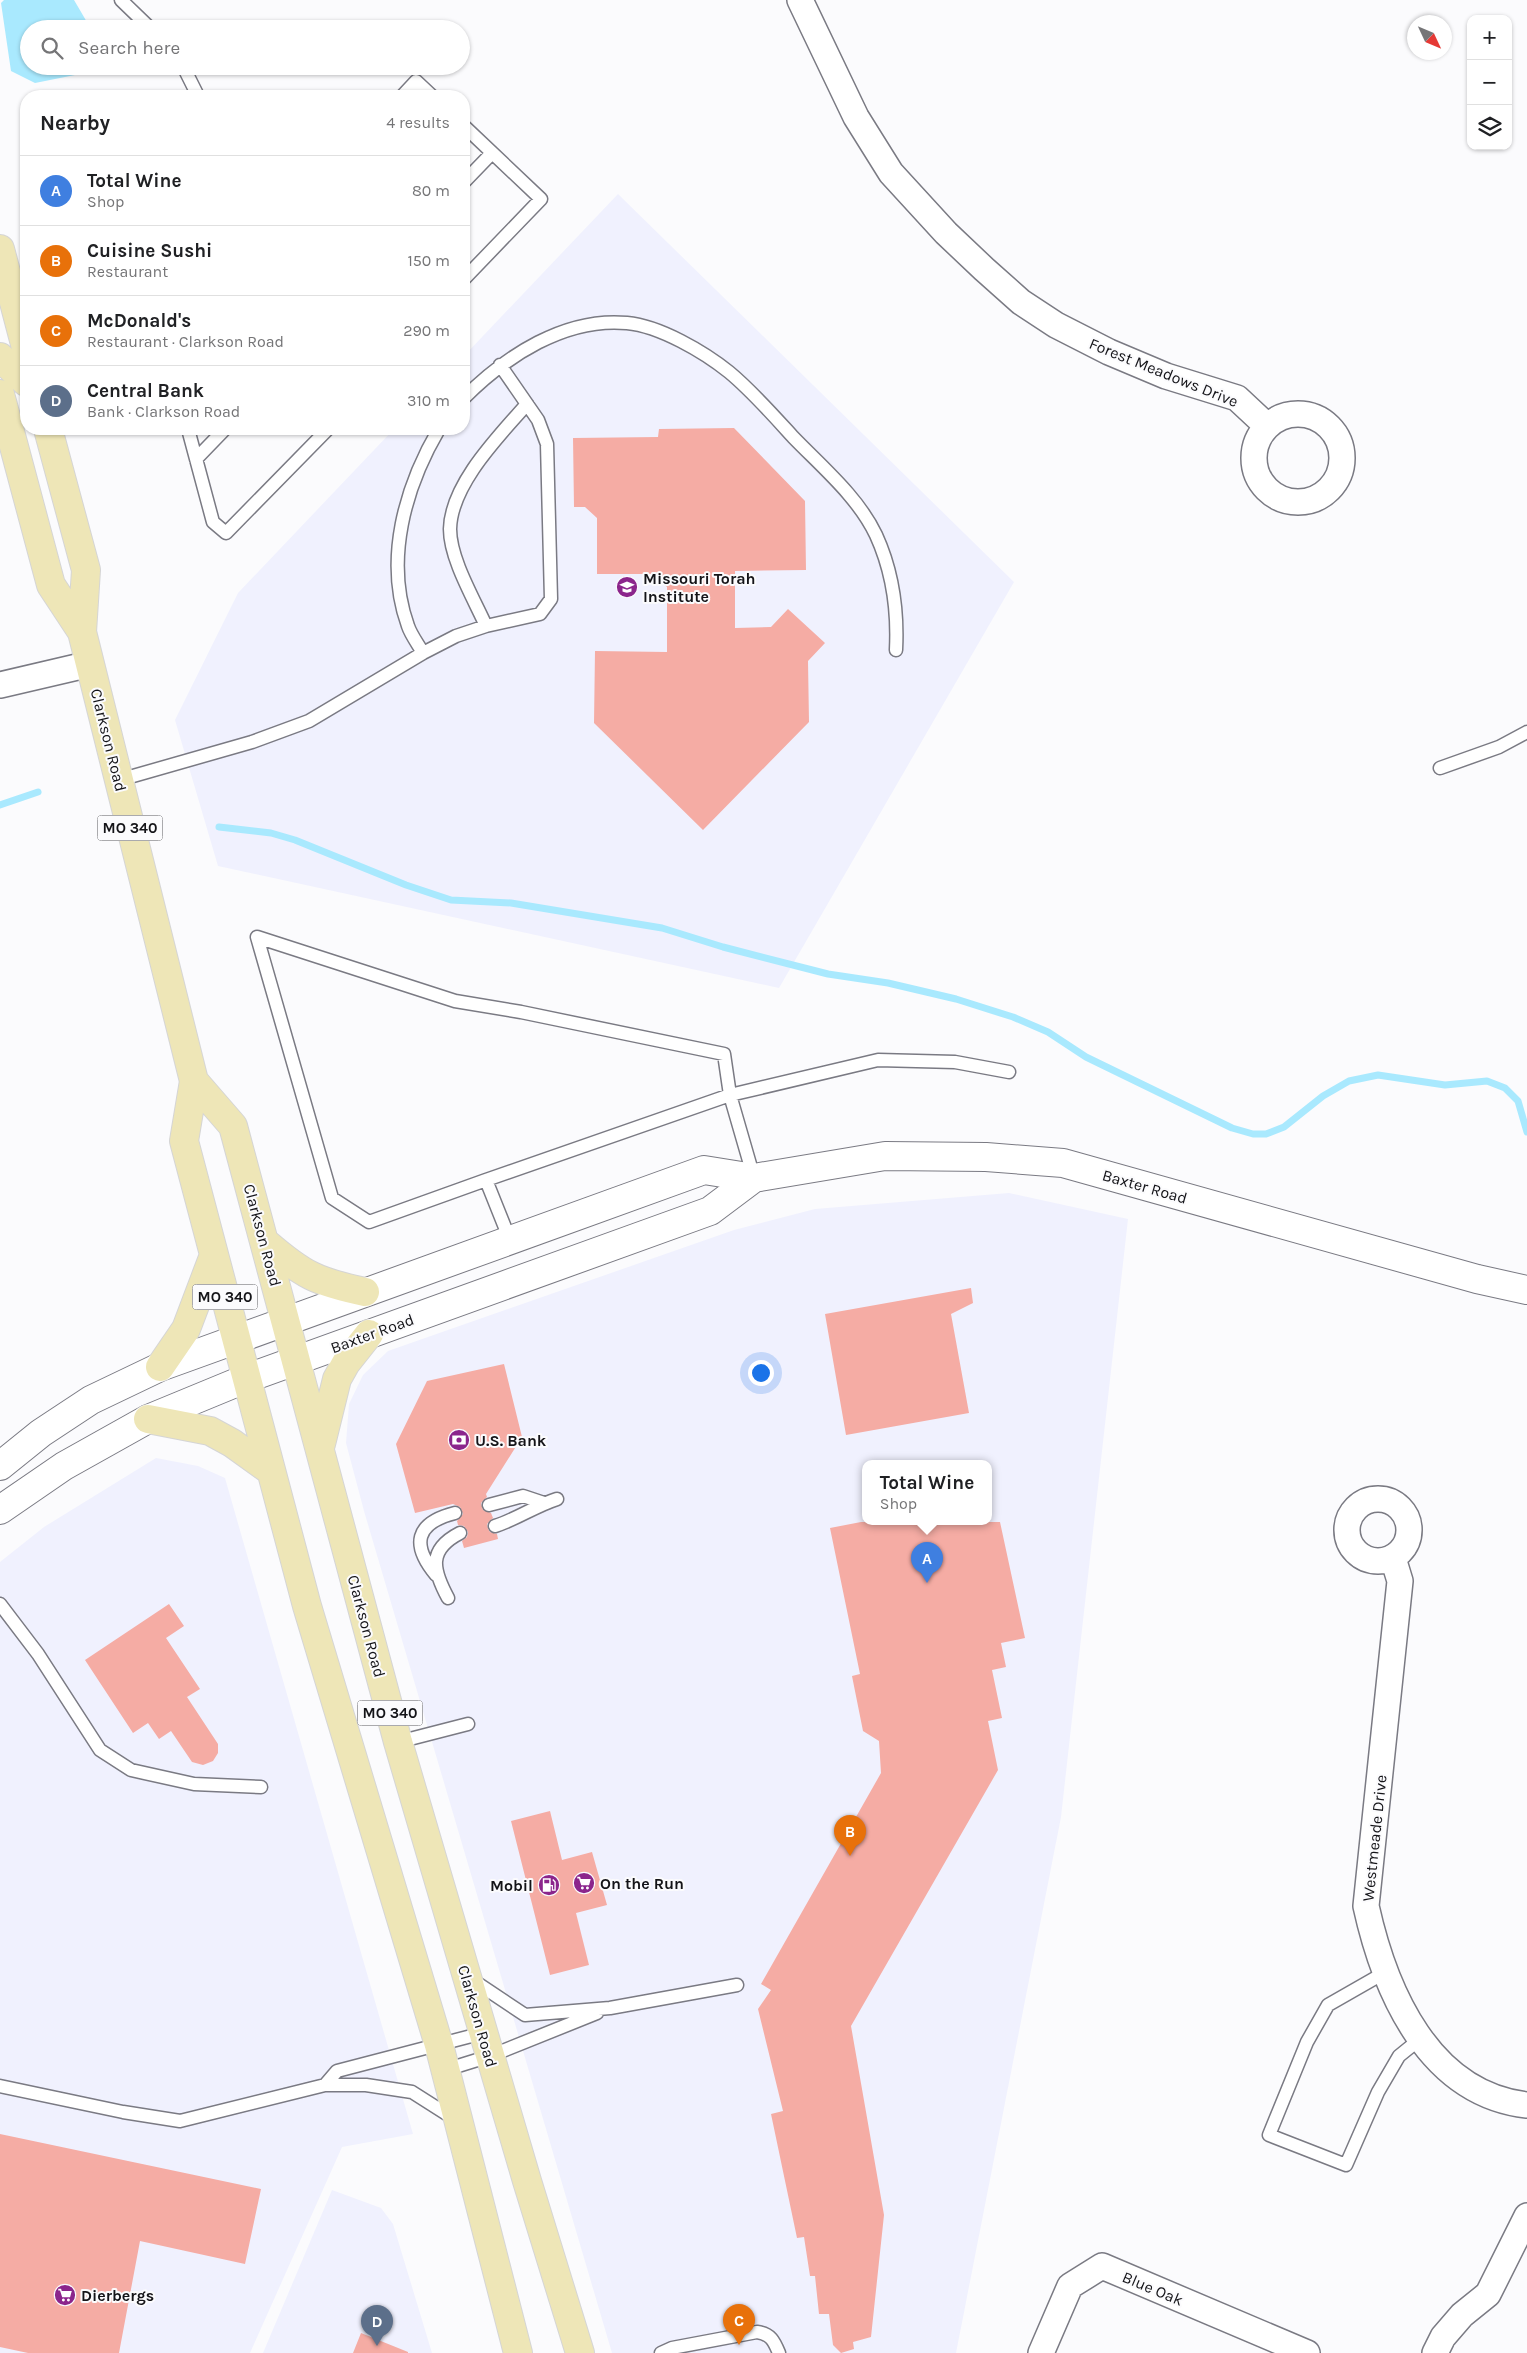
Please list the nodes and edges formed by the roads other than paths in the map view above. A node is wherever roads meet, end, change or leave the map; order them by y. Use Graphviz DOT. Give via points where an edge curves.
graph roads {
  1 [pos="120,0"];
  2 [pos="800,0"];
  3 [pos="141,20"];
  4 [pos="188,75"];
  5 [pos="195,90"];
  6 [pos="408,90"];
  7 [pos="426,90"];
  8 [pos="470,132"];
  9 [pos="492,153"];
  10 [pos="470,176"];
  11 [pos="0,249"];
  12 [pos="470,273"];
  13 [pos="20,325"];
  14 [pos="0,357"];
  15 [pos="500,365"];
  16 [pos="20,376"];
  17 [pos="470,392"];
  18 [pos="0,394"];
  19 [pos="527,404"];
  20 [pos="1267,426"];
  21 [pos="50,435"];
  22 [pos="190,435"];
  23 [pos="219,435"];
  24 [pos="322,435"];
  25 [pos="436,435"];
  26 [pos="196,458"];
  27 [pos="486,626"];
  28 [pos="82,632"];
  29 [pos="896,650"];
  30 [pos="422,653"];
  31 [pos="90,664"];
  32 [pos="0,685"];
  33 [pos="1527,732"];
  34 [pos="1440,768"];
  35 [pos="119,780"];
  36 [pos="1010,1072"];
  37 [pos="194,1081"];
  38 [pos="730,1095"];
  39 [pos="754,1178"];
  40 [pos="486,1180"];
  41 [pos="510,1240"];
  42 [pos="266,1243"];
  43 [pos="214,1255"];
  44 [pos="1527,1290"];
  45 [pos="365,1292"];
  46 [pos="286,1322"];
  47 [pos="369,1334"];
  48 [pos="236,1340"];
  49 [pos="297,1361"];
  50 [pos="160,1368"];
  51 [pos="245,1379"];
  52 [pos="148,1419"];
  53 [pos="320,1448"];
  54 [pos="0,1466"];
  55 [pos="271,1471"];
  56 [pos="557,1499"];
  57 [pos="544,1503"];
  58 [pos="489,1505"];
  59 [pos="0,1510"];
  60 [pos="455,1513"];
  61 [pos="495,1526"];
  62 [pos="460,1533"];
  63 [pos="1393,1558"];
  64 [pos="436,1576"];
  65 [pos="448,1598"];
  66 [pos="0,1604"];
  67 [pos="468,1724"];
  68 [pos="398,1742"];
  69 [pos="261,1787"];
  70 [pos="1384,1973"];
  71 [pos="467,1976"];
  72 [pos="737,1985"];
  73 [pos="610,2008"];
  74 [pos="1420,2039"];
  75 [pos="487,2044"];
  76 [pos="442,2057"];
  77 [pos="324,2085"];
  78 [pos="0,2086"];
  79 [pos="1527,2105"];
  80 [pos="458,2122"];
  81 [pos="1527,2216"];
  82 [pos="518,2353"];
  83 [pos="580,2353"];
  84 [pos="661,2353"];
  85 [pos="779,2353"];
  86 [pos="1041,2353"];
  87 [pos="1307,2353"];
  88 [pos="1435,2353"];
  1 -- 3 [label="lane"];
  2 -- 20 [label="street, Forest Meadows Drive" via="856,117 891,172 946,233 984,269 1021,302 1056,325 1158,372 1237,398"];
  4 -- 5 [label="lane"];
  6 -- 7 [label="lane" via="416,81"];
  8 -- 9 [label="lane"];
  9 -- 10 [label="lane"];
  9 -- 12 [label="lane" via="541,199"];
  11 -- 13 [label="main road"];
  14 -- 16 [label="main road"];
  15 -- 17 [label="lane"];
  15 -- 19 [label="lane"];
  15 -- 29 [label="lane" via="531,345 560,333 599,323 628,323 655,330 688,345 728,372 850,495 874,533 886,560 894,592"];
  18 -- 28 [label="main road, Clarkson Road / MO 340" via="51,584"];
  19 -- 27 [label="lane" via="488,448 466,482 453,511 450,530 454,550"];
  19 -- 27 [label="lane" via="538,420 547,444 551,599 540,614"];
  21 -- 28 [label="main road, Clarkson Road / MO 340" via="86,570"];
  22 -- 26 [label="lane"];
  23 -- 26 [label="lane"];
  24 -- 26 [label="lane" via="226,533 213,522"];
  25 -- 30 [label="lane" via="408,494 398,560 401,604 408,628"];
  27 -- 30 [label="lane"];
  28 -- 31 [label="main road, Clarkson Road / MO 340"];
  30 -- 35 [label="lane" via="309,722"];
  31 -- 32 [label="street"];
  31 -- 35 [label="main road, Clarkson Road / MO 340"];
  33 -- 34 [label="lane" via="1499,747"];
  35 -- 37 [label="main road, Clarkson Road / MO 340"];
  36 -- 38 [label="lane" via="955,1062 878,1060"];
  37 -- 42 [label="main road, Clarkson Road / MO 340" via="234,1126"];
  37 -- 43 [label="main road, Clarkson Road / MO 340" via="184,1141"];
  38 -- 39 [label="lane"];
  38 -- 40 [label="lane"];
  38 -- 40 [label="lane" via="724,1054 455,1001 257,937 332,1198 370,1222"];
  39 -- 41 [label="main road, Baxter Road" via="704,1170"];
  39 -- 44 [label="main road, Baxter Road" via="885,1156 986,1157 1063,1163"];
  39 -- 47 [label="main road, Baxter Road" via="710,1211"];
  40 -- 41 [label="lane"];
  41 -- 45 [label="main road, Baxter Road"];
  42 -- 45 [label="main road" via="309,1276"];
  42 -- 46 [label="main road, Clarkson Road / MO 340"];
  43 -- 48 [label="main road, Clarkson Road / MO 340"];
  43 -- 50 [label="main road" via="186,1330"];
  45 -- 46 [label="main road, Baxter Road"];
  46 -- 48 [label="main road, Baxter Road"];
  46 -- 49 [label="main road, Clarkson Road / MO 340"];
  47 -- 49 [label="main road, Baxter Road"];
  47 -- 53 [label="main road" via="337,1379"];
  48 -- 50 [label="main road, Baxter Road"];
  48 -- 51 [label="main road, Clarkson Road / MO 340"];
  49 -- 51 [label="main road, Baxter Road"];
  49 -- 53 [label="main road, Clarkson Road / MO 340"];
  50 -- 54 [label="main road, Baxter Road" via="91,1400 41,1433"];
  51 -- 52 [label="main road, Baxter Road"];
  51 -- 55 [label="main road, Clarkson Road / MO 340"];
  52 -- 55 [label="main road" via="210,1431"];
  52 -- 59 [label="main road, Baxter Road" via="64,1466"];
  53 -- 68 [label="main road, Clarkson Road / MO 340"];
  55 -- 76 [label="main road, Clarkson Road / MO 340" via="328,1677"];
  56 -- 57 [label="lane"];
  57 -- 58 [label="lane" via="523,1496"];
  57 -- 61 [label="lane" via="516,1519"];
  60 -- 64 [label="lane" via="425,1528 420,1540 424,1561"];
  62 -- 64 [label="lane" via="449,1539 437,1553"];
  63 -- 70 [label="street, Westmeade Drive" via="1400,1581 1366,1906"];
  64 -- 65 [label="lane"];
  66 -- 69 [label="lane" via="38,1654 100,1750 131,1770 194,1784"];
  67 -- 68 [label="lane"];
  68 -- 71 [label="main road, Clarkson Road / MO 340"];
  70 -- 74 [label="street, Westmeade Drive"];
  70 -- 74 [label="lane" via="1328,2005 1307,2042 1269,2135 1346,2165 1378,2092 1399,2056"];
  71 -- 73 [label="lane" via="526,2015"];
  71 -- 75 [label="main road, Clarkson Road / MO 340"];
  72 -- 73 [label="lane"];
  73 -- 75 [label="lane"];
  74 -- 79 [label="street, Westmeade Drive" via="1449,2072 1469,2087 1492,2098"];
  75 -- 76 [label="lane"];
  75 -- 76 [label="lane"];
  75 -- 83 [label="main road, Clarkson Road / MO 340"];
  76 -- 77 [label="lane" via="337,2071"];
  76 -- 80 [label="main road, Clarkson Road / MO 340"];
  77 -- 78 [label="lane" via="180,2121"];
  77 -- 80 [label="lane" via="366,2085 412,2092"];
  80 -- 82 [label="main road, Clarkson Road / MO 340"];
  81 -- 88 [label="street" via="1488,2294 1443,2337"];
  84 -- 85 [label="lane" via="672,2348 757,2332 766,2333"];
  86 -- 87 [label="street, Blue Oak" via="1070,2286 1102,2266"];
}
